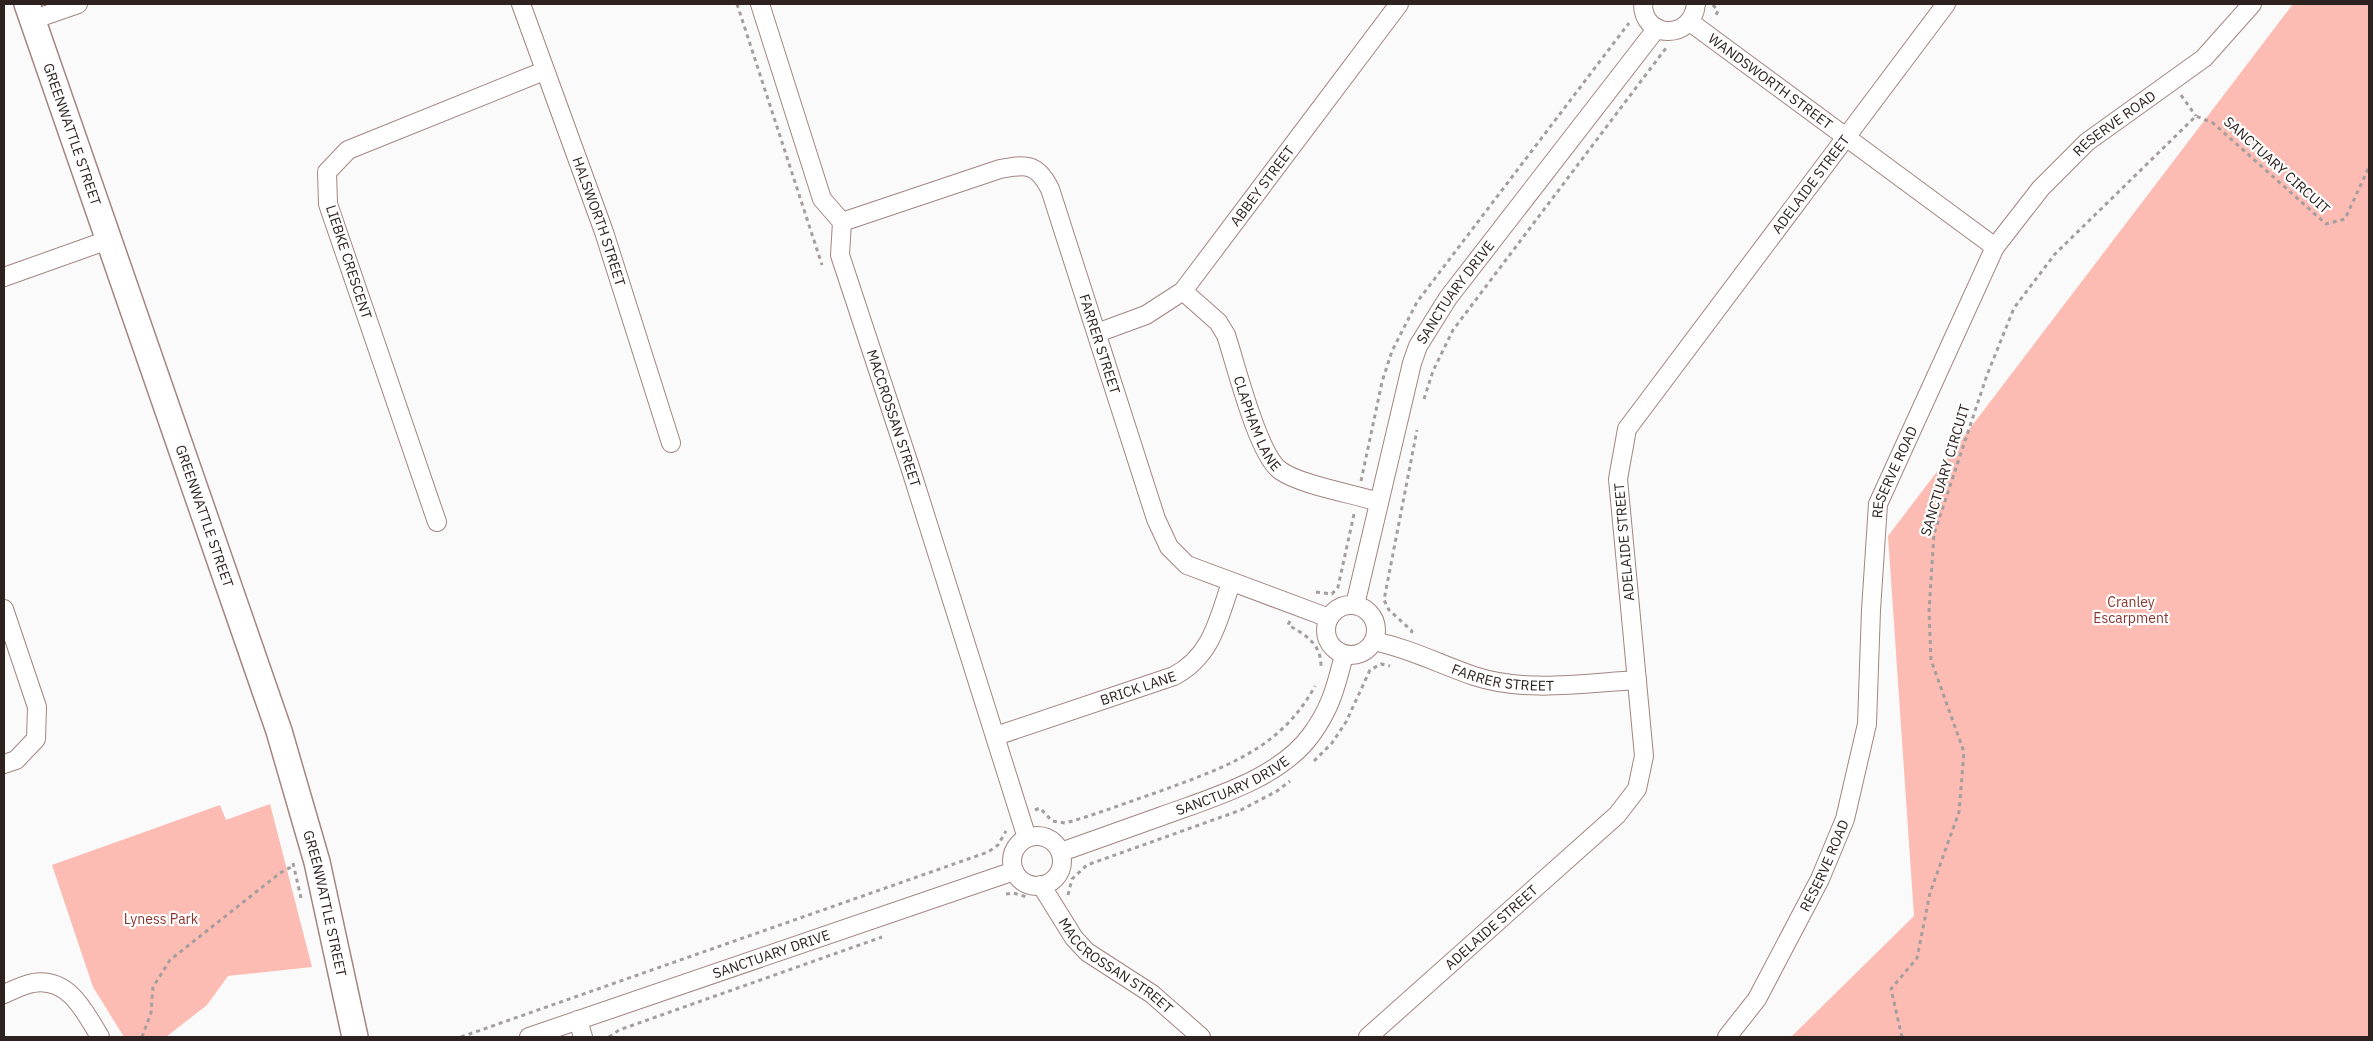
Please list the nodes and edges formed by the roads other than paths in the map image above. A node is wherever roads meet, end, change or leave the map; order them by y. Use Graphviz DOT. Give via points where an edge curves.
graph roads {
  1 [pos="78,4"];
  2 [pos="521,4"];
  3 [pos="760,4"];
  4 [pos="1400,4"];
  5 [pos="1643,4"];
  6 [pos="1696,4"];
  7 [pos="1946,4"];
  8 [pos="2252,4"];
  9 [pos="30,12"];
  10 [pos="1697,27"];
  11 [pos="1657,28"];
  12 [pos="544,71"];
  13 [pos="1845,136"];
  14 [pos="842,222"];
  15 [pos="108,240"];
  16 [pos="1995,247"];
  17 [pos="4,277"];
  18 [pos="1183,291"];
  19 [pos="1097,334"];
  20 [pos="671,443"];
  21 [pos="1379,502"];
  22 [pos="437,522"];
  23 [pos="1231,583"];
  24 [pos="1355,605"];
  25 [pos="4,609"];
  26 [pos="1329,618"];
  27 [pos="1374,641"];
  28 [pos="1344,655"];
  29 [pos="1637,680"];
  30 [pos="996,736"];
  31 [pos="4,764"];
  32 [pos="1027,838"];
  33 [pos="1061,852"];
  34 [pos="1014,870"];
  35 [pos="1041,886"];
  36 [pos="4,994"];
  37 [pos="578,1020"];
  38 [pos="100,1037"];
  39 [pos="356,1037"];
  40 [pos="529,1037"];
  41 [pos="583,1037"];
  42 [pos="1201,1037"];
  43 [pos="1368,1037"];
  44 [pos="1727,1037"];
  1 -- 9 [label="street"];
  2 -- 12 [label="street, HALSWORTH STREET"];
  3 -- 14 [label="street" via="822,199"];
  4 -- 18 [label="street, ABBEY STREET"];
  5 -- 11 [label="street" via="1649,23"];
  6 -- 10 [label="street"];
  7 -- 13 [label="street, ADELAIDE STREET"];
  8 -- 16 [label="street, RESERVE ROAD" via="2204,58 2087,142 2042,188"];
  9 -- 15 [label="main road, GREENWATTLE STREET"];
  10 -- 11 [label="street" via="1677,31"];
  10 -- 13 [label="street, WANDSWORTH STREET"];
  11 -- 21 [label="street, SANCTUARY DRIVE" via="1429,326 1410,371"];
  12 -- 20 [label="street, HALSWORTH STREET" via="604,232"];
  12 -- 22 [label="street, LIEBKE CRESCENT" via="348,150 327,172 328,204"];
  13 -- 16 [label="street, WANDSWORTH STREET"];
  13 -- 29 [label="street, ADELAIDE STREET" via="1627,429 1618,479"];
  14 -- 19 [label="street, FARRER STREET" via="1000,169 1020,165 1033,167 1043,175 1050,189"];
  14 -- 30 [label="street, MACCROSSAN STREET" via="840,255"];
  15 -- 17 [label="street"];
  15 -- 39 [label="main road, GREENWATTLE STREET" via="279,732 318,862"];
  16 -- 44 [label="street, RESERVE ROAD" via="1878,504 1870,610 1867,724 1844,819 1820,879 1757,999"];
  18 -- 19 [label="street, ABBEY STREET" via="1146,315"];
  18 -- 21 [label="street, CLAPHAM LANE" via="1218,322 1226,335 1260,438 1273,465 1292,477"];
  19 -- 23 [label="street, FARRER STREET" via="1162,536 1187,565"];
  21 -- 24 [label="street, SANCTUARY DRIVE"];
  23 -- 26 [label="street, FARRER STREET"];
  23 -- 30 [label="street, BRICK LANE" via="1208,646 1187,669"];
  24 -- 26 [label="street" via="1339,608"];
  24 -- 27 [label="street" via="1364,608 1374,621"];
  25 -- 31 [label="street" via="37,707 36,738 16,760"];
  26 -- 28 [label="street" via="1326,636 1330,645"];
  27 -- 28 [label="street" via="1363,652"];
  27 -- 29 [label="street, FARRER STREET" via="1406,648 1476,677 1536,687"];
  28 -- 33 [label="street, SANCTUARY DRIVE" via="1333,700 1311,736 1282,762 1218,796"];
  29 -- 43 [label="street, ADELAIDE STREET" via="1644,756 1637,789 1617,815"];
  30 -- 32 [label="street, MACCROSSAN STREET"];
  32 -- 33 [label="street" via="1048,838"];
  32 -- 34 [label="street" via="1014,851"];
  33 -- 35 [label="street" via="1062,867 1058,875"];
  34 -- 35 [label="street" via="1024,882"];
  34 -- 37 [label="street, SANCTUARY DRIVE"];
  35 -- 42 [label="street, MACCROSSAN STREET" via="1074,938 1088,952 1152,994"];
  36 -- 38 [label="street" via="34,983 60,986 78,1001"];
  37 -- 40 [label="street, SANCTUARY DRIVE"];
  37 -- 41 [label="street"];
}
